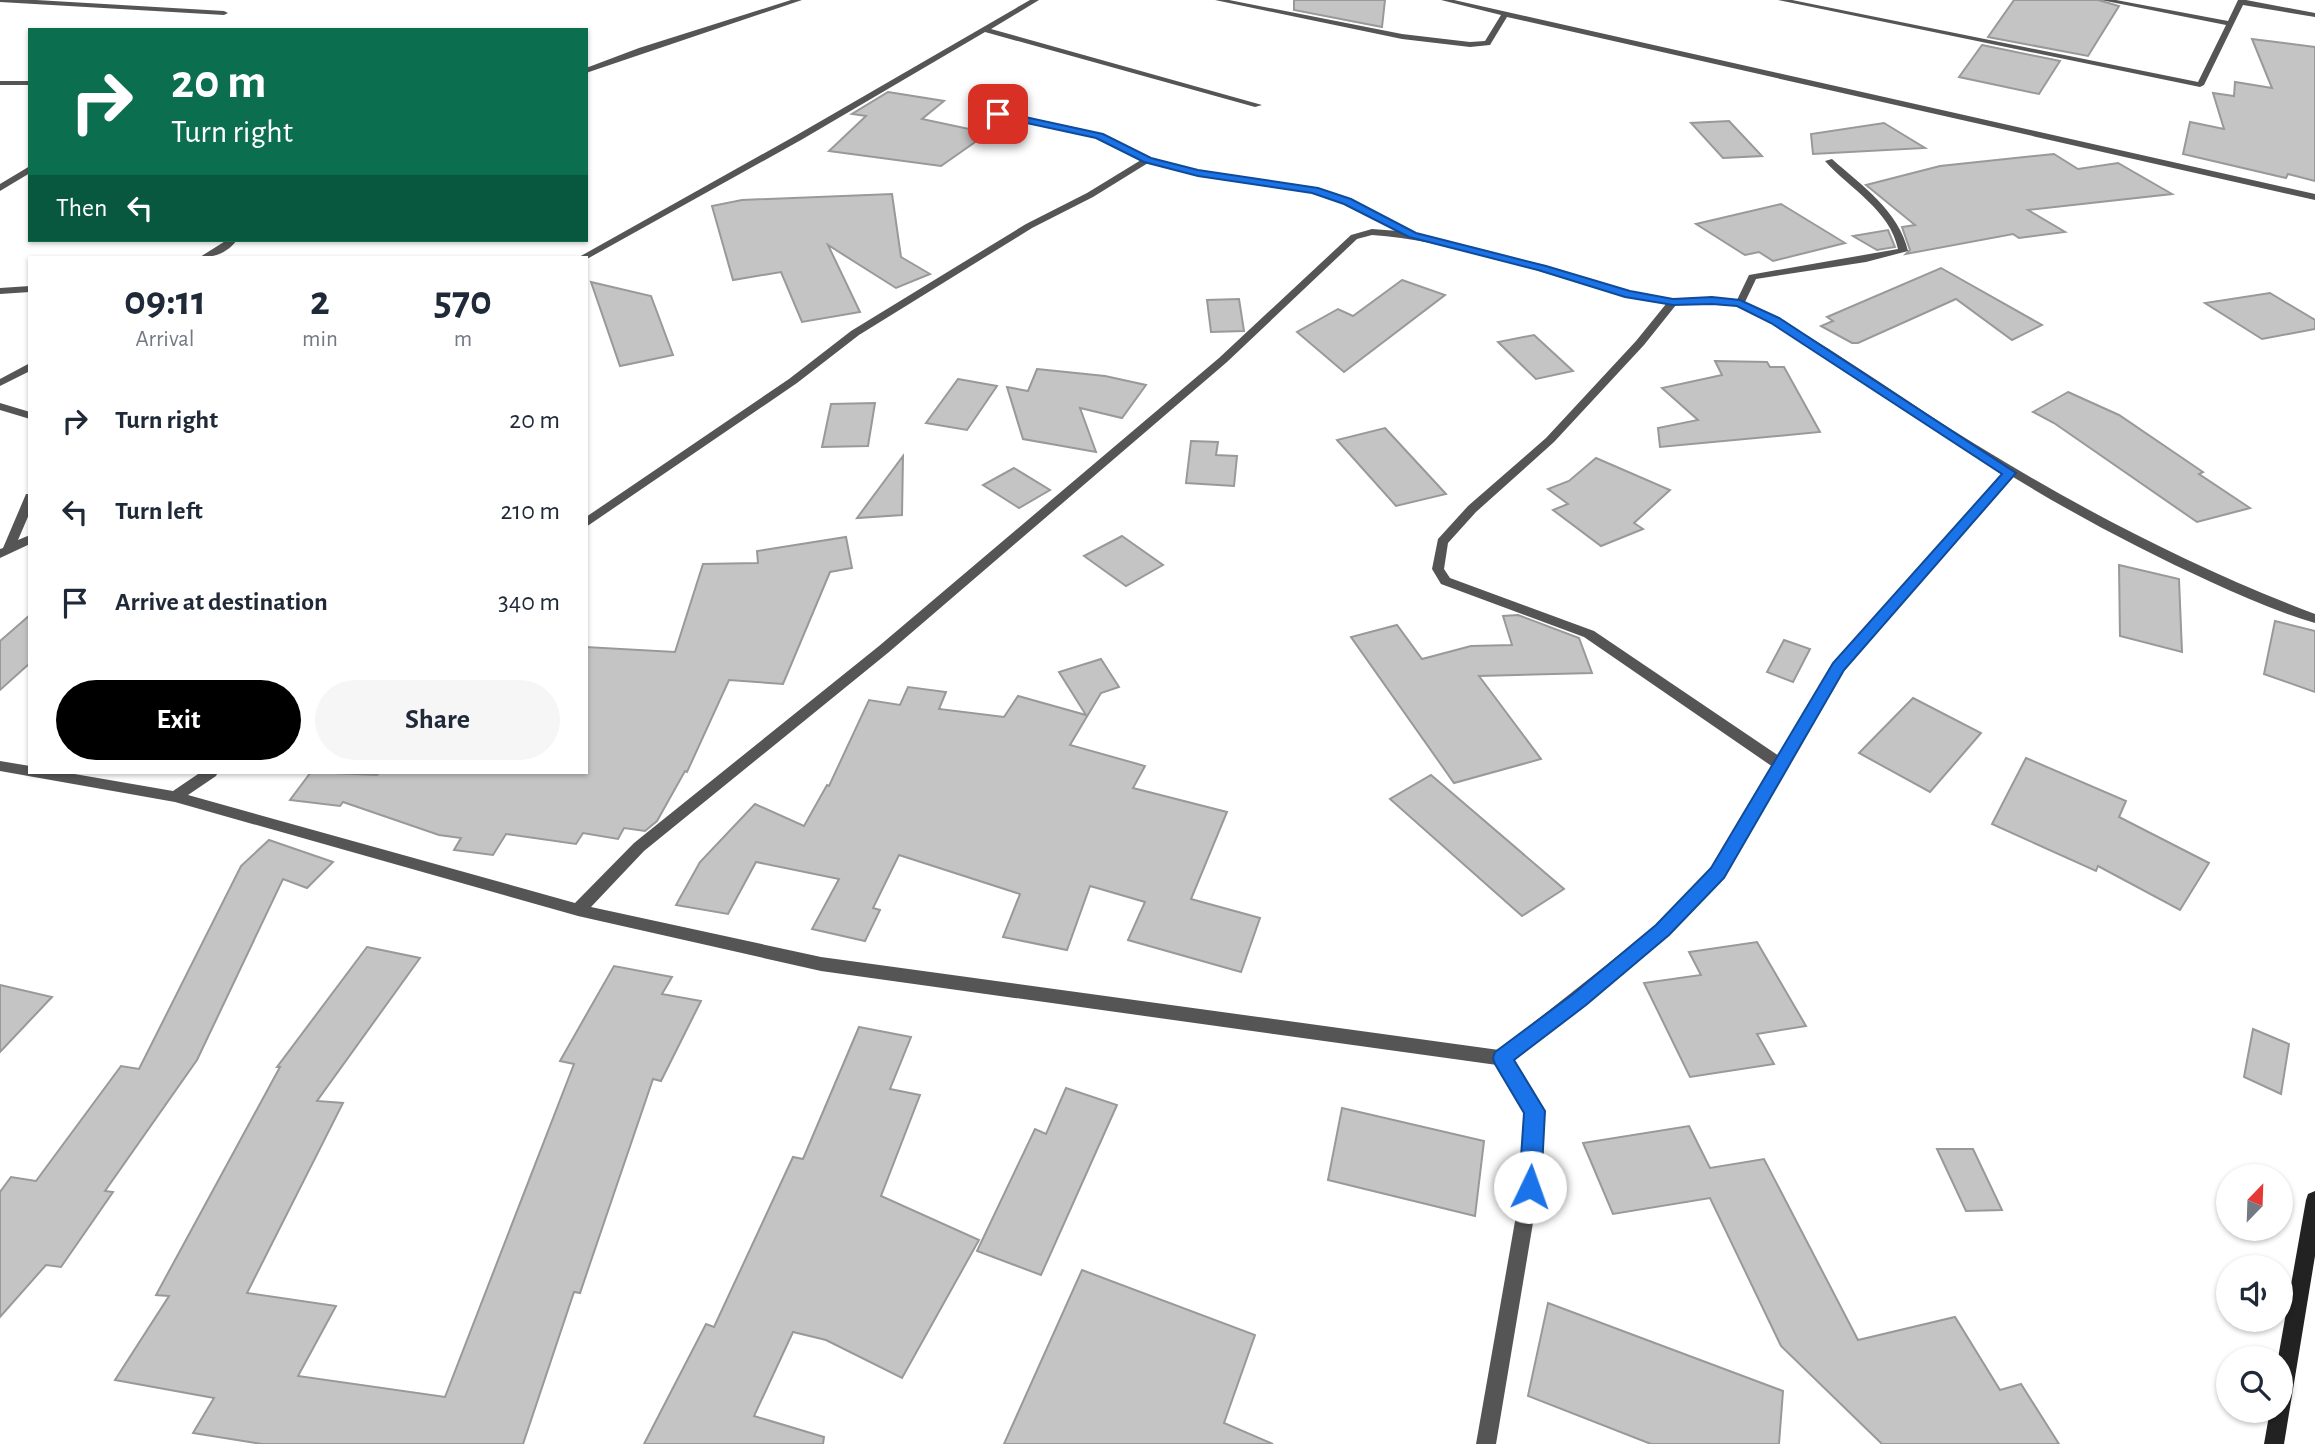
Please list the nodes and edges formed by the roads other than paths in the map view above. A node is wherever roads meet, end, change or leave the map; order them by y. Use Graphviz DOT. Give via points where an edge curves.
graph roads {
  1 [pos="0,0"];
  2 [pos="797,0"];
  3 [pos="1035,0"];
  4 [pos="1219,0"];
  5 [pos="1445,0"];
  6 [pos="1782,0"];
  7 [pos="2105,0"];
  8 [pos="2241,1"];
  9 [pos="224,13"];
  10 [pos="1505,14"];
  11 [pos="2315,15"];
  12 [pos="2232,23"];
  13 [pos="983,29"];
  14 [pos="588,70"];
  15 [pos="0,83"];
  16 [pos="28,83"];
  17 [pos="1258,104"];
  18 [pos="974,108"];
  19 [pos="1147,160"];
  20 [pos="1829,161"];
  21 [pos="28,170"];
  22 [pos="0,188"];
  23 [pos="2315,197"];
  24 [pos="1413,235"];
  25 [pos="230,242"];
  26 [pos="207,256"];
  27 [pos="586,256"];
  28 [pos="28,289"];
  29 [pos="0,291"];
  30 [pos="1673,302"];
  31 [pos="1740,303"];
  32 [pos="28,367"];
  33 [pos="0,383"];
  34 [pos="0,406"];
  35 [pos="28,415"];
  36 [pos="2010,473"];
  37 [pos="28,501"];
  38 [pos="588,522"];
  39 [pos="28,540"];
  40 [pos="5,551"];
  41 [pos="2315,619"];
  42 [pos="1781,765"];
  43 [pos="0,766"];
  44 [pos="28,770"];
  45 [pos="49,774"];
  46 [pos="208,774"];
  47 [pos="176,797"];
  48 [pos="578,911"];
  49 [pos="1502,1058"];
  50 [pos="2315,1200"];
  51 [pos="2290,1346"];
  52 [pos="2278,1423"];
  53 [pos="1486,1444"];
  54 [pos="2274,1444"];
  1 -- 9 [label="street"];
  2 -- 14 [label="street"];
  3 -- 13 [label="street"];
  4 -- 10 [label="street" via="1473,46 1487,43"];
  5 -- 10 [label="street"];
  6 -- 12 [label="street" via="2200,85"];
  7 -- 12 [label="street"];
  8 -- 11 [label="street"];
  8 -- 12 [label="street"];
  10 -- 23 [label="street"];
  13 -- 17 [label="street"];
  13 -- 27 [label="street"];
  15 -- 16 [label="street"];
  18 -- 19 [label="street" via="1100,136"];
  19 -- 24 [label="street" via="1198,173 1314,190"];
  19 -- 38 [label="street" via="855,333 782,389"];
  20 -- 31 [label="street" via="1880,209 1903,240 1903,251 1752,277"];
  21 -- 22 [label="street"];
  24 -- 30 [label="street"];
  24 -- 48 [label="street" via="1372,232 1354,237 1223,359 884,649 639,847"];
  25 -- 26 [label="street"];
  28 -- 29 [label="street"];
  30 -- 31 [label="street"];
  30 -- 42 [label="street" via="1550,440 1442,542 1438,569 1445,581 1589,634"];
  31 -- 36 [label="street" via="1775,320"];
  32 -- 33 [label="street"];
  34 -- 35 [label="street"];
  36 -- 41 [label="street" via="2192,570"];
  36 -- 42 [label="street" via="1838,667"];
  37 -- 40 [label="street"];
  39 -- 40 [label="street"];
  42 -- 49 [label="street" via="1708,883 1663,930"];
  43 -- 44 [label="street"];
  45 -- 47 [label="street"];
  46 -- 47 [label="street"];
  47 -- 48 [label="street"];
  48 -- 49 [label="street" via="821,964"];
  49 -- 53 [label="street" via="1534,1111 1530,1187"];
  50 -- 51 [label="main road"];
  52 -- 54 [label="main road"];
}
